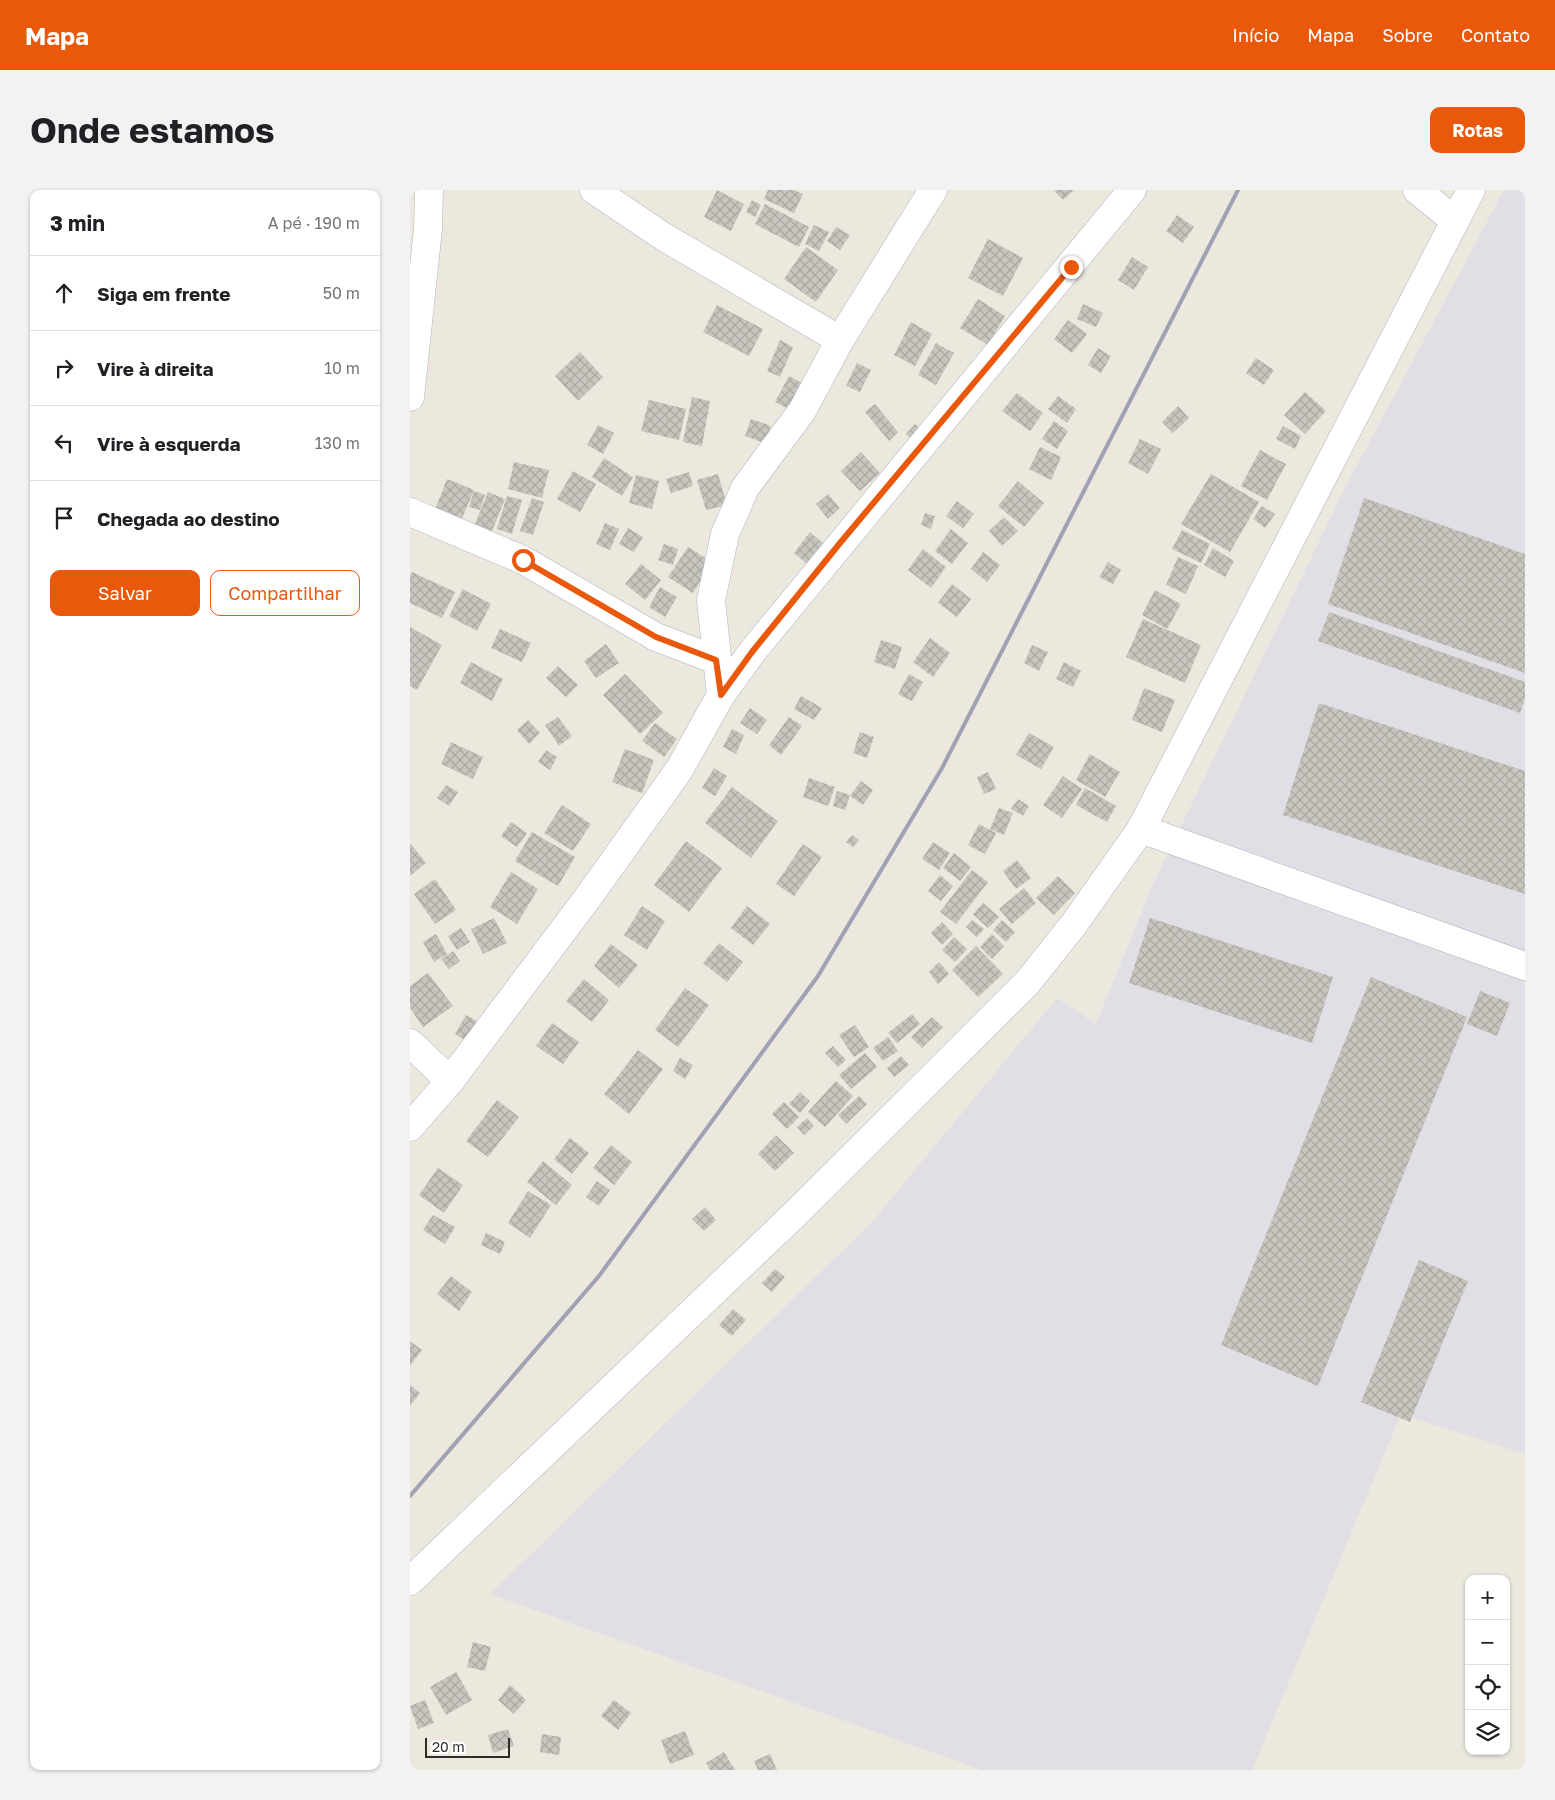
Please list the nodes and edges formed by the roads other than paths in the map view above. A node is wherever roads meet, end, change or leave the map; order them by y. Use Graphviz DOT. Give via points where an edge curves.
graph roads {
  1 [pos="429,190"];
  2 [pos="594,190"];
  3 [pos="933,190"];
  4 [pos="1132,190"];
  5 [pos="1417,190"];
  6 [pos="1471,190"];
  7 [pos="1455,221"];
  8 [pos="840,340"];
  9 [pos="410,397"];
  10 [pos="410,512"];
  11 [pos="716,660"];
  12 [pos="721,695"];
  13 [pos="1141,830"];
  14 [pos="1525,966"];
  15 [pos="410,1043"];
  16 [pos="450,1081"];
  17 [pos="410,1127"];
  18 [pos="410,1581"];
  1 -- 9 [label="street" via="428,229"];
  2 -- 8 [label="street" via="664,237"];
  3 -- 8 [label="street"];
  4 -- 12 [label="street" via="759,644"];
  5 -- 7 [label="street"];
  6 -- 7 [label="street"];
  7 -- 13 [label="street"];
  8 -- 11 [label="street" via="802,411 745,488 725,534 711,600"];
  10 -- 11 [label="street" via="523,560 656,637"];
  11 -- 12 [label="street"];
  12 -- 16 [label="street" via="679,770"];
  13 -- 14 [label="street"];
  13 -- 18 [label="street" via="1074,924 1027,982 794,1215"];
  15 -- 16 [label="street"];
  16 -- 17 [label="street"];
}
